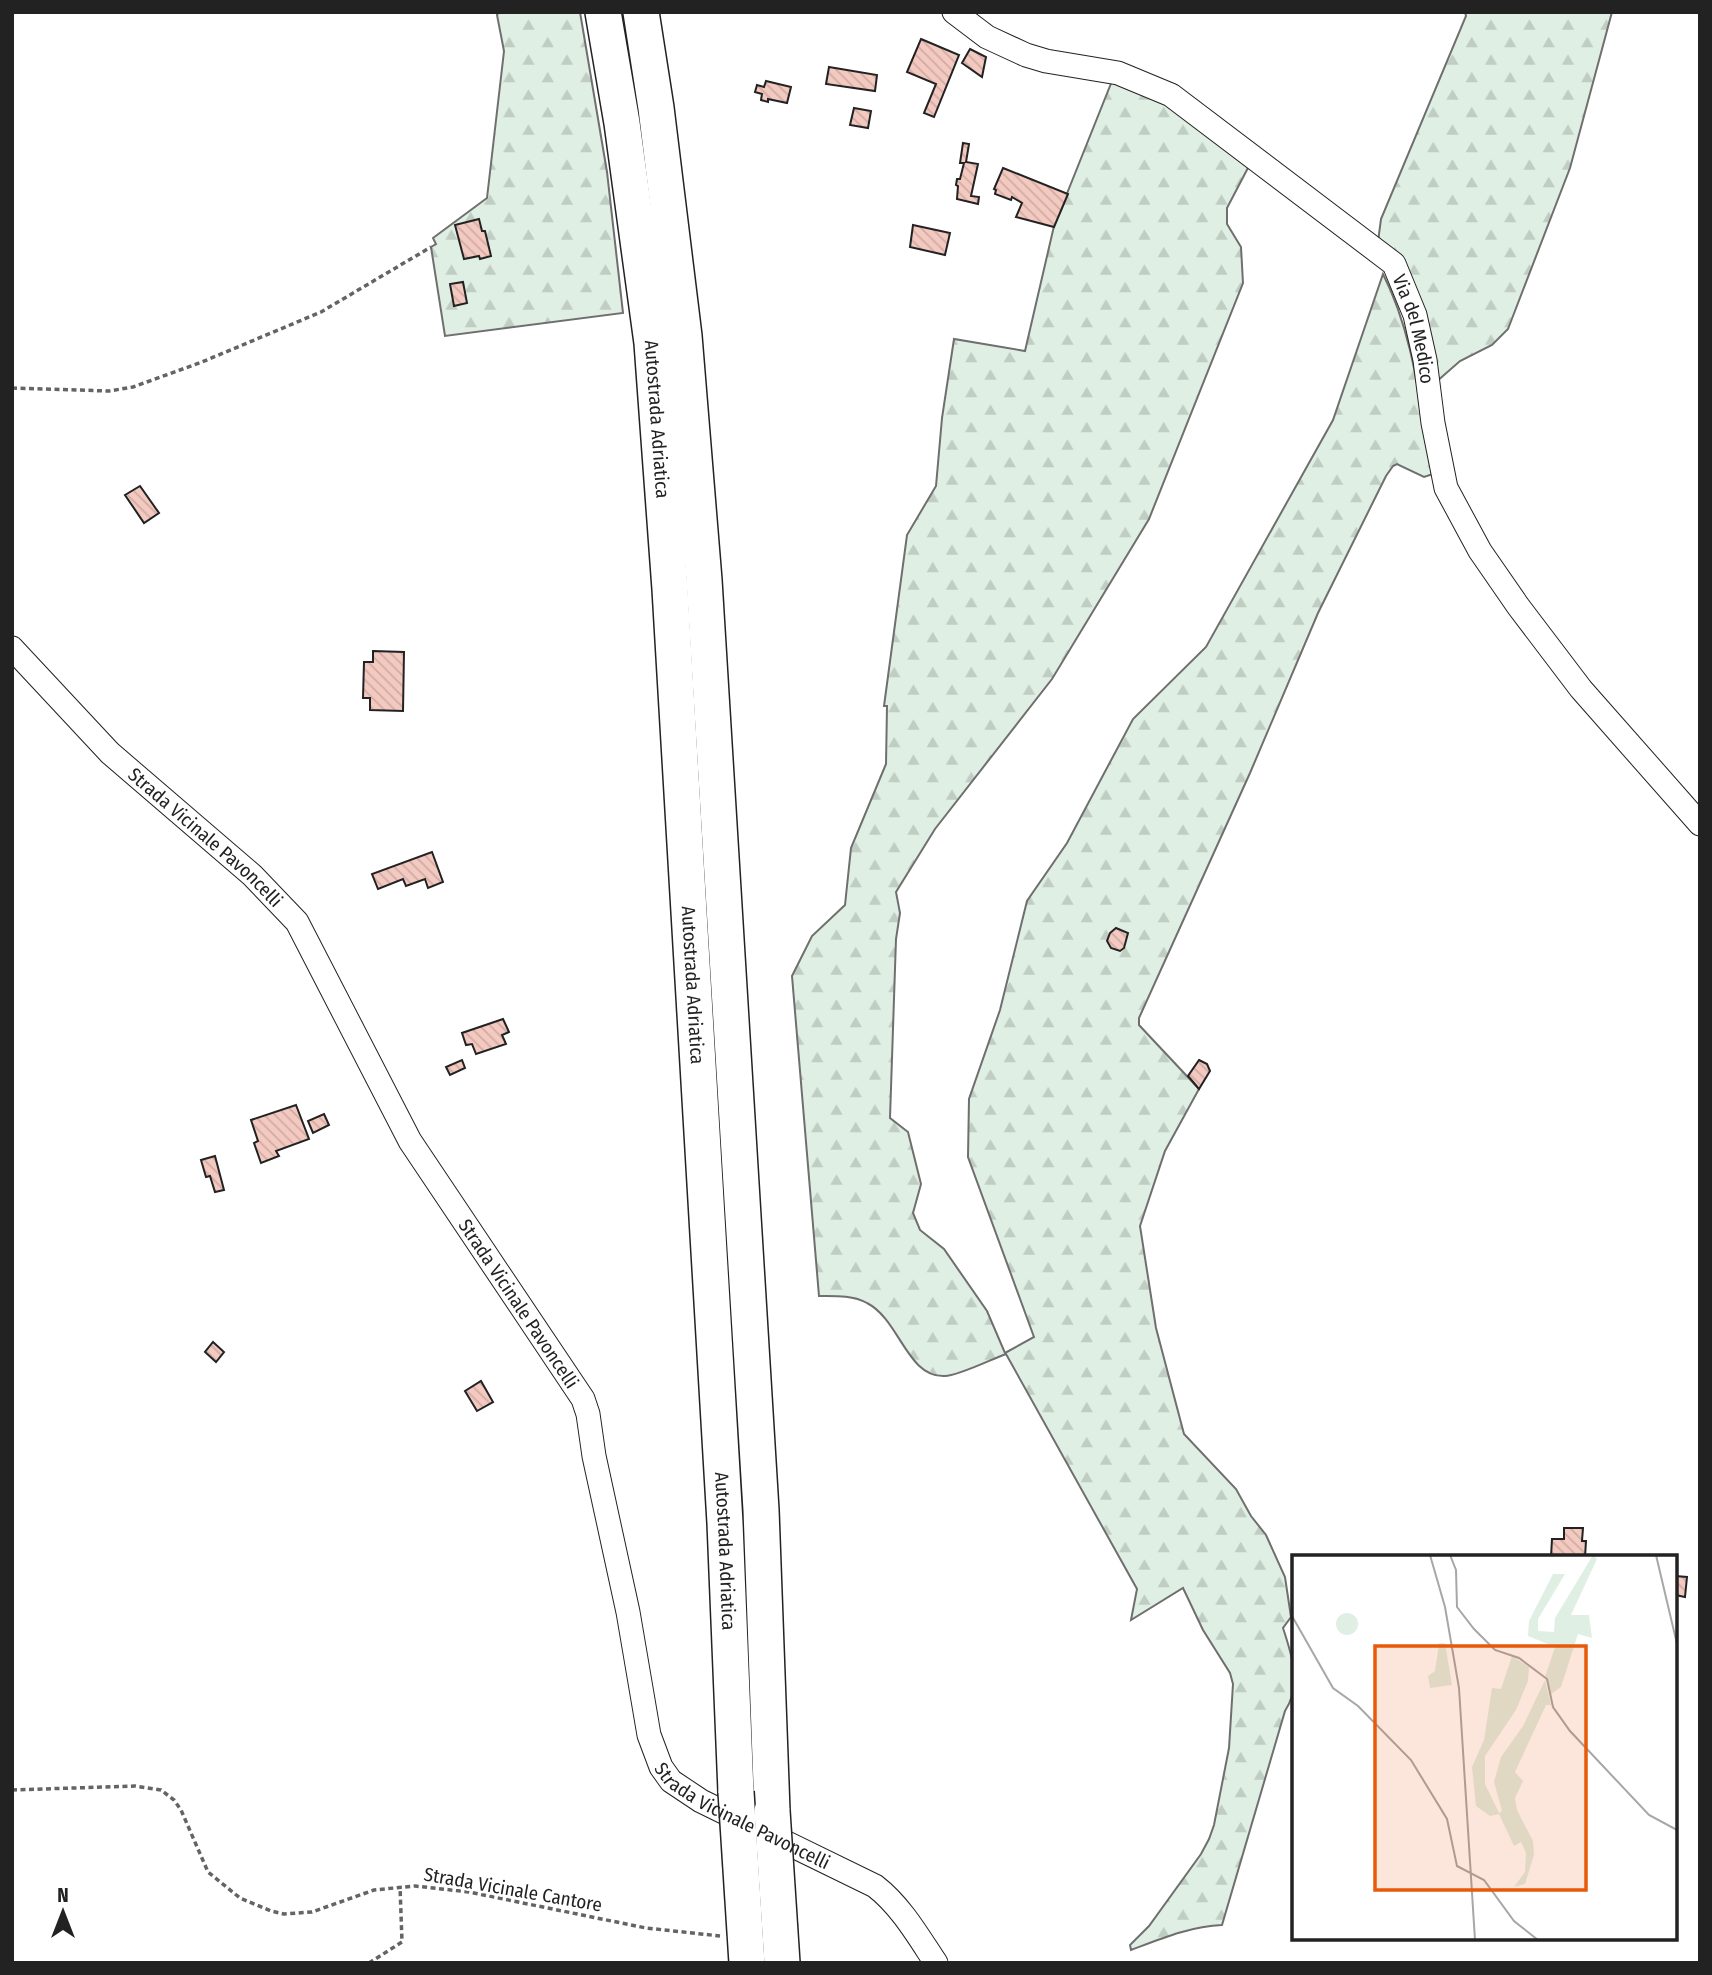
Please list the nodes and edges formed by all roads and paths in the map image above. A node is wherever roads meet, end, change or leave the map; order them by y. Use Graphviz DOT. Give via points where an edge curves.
graph roads {
  1 [pos="603,12"];
  2 [pos="642,12"];
  3 [pos="954,12"];
  4 [pos="432,247"];
  5 [pos="12,388"];
  6 [pos="12,648"];
  7 [pos="1700,824"];
  8 [pos="12,1790"];
  9 [pos="400,1886"];
  10 [pos="739,1952"];
  11 [pos="369,1963"];
  12 [pos="782,1963"];
  13 [pos="936,1963"];
  1 -- 10 [label="highway, Autostrada Adriatica, bridge" via="653,356 670,589 724,1496"];
  2 -- 12 [label="highway, Autostrada Adriatica, bridge" via="684,336 704,580 761,1510"];
  3 -- 7 [label="street, Via del Medico" via="987,37 1026,55 1118,73 1171,95 1394,264 1415,315 1426,360 1446,488 1480,551 1581,689"];
  4 -- 5 [label="path" via="321,312 133,387 109,391"];
  6 -- 13 [label="street, Strada Vicinale Pavoncelli" via="97,740 252,875 297,922 410,1141 583,1399 649,1735 661,1767 671,1781 701,1801 875,1886 900,1911"];
  8 -- 9 [label="path, Strada Vicinale Cantore" via="135,1786 161,1790 181,1810 208,1872 230,1892 271,1911 312,1912 374,1890"];
  9 -- 10 [label="path, Strada Vicinale Cantore" via="469,1892 646,1928 720,1936"];
  9 -- 11 [label="path" via="402,1942"];
}
